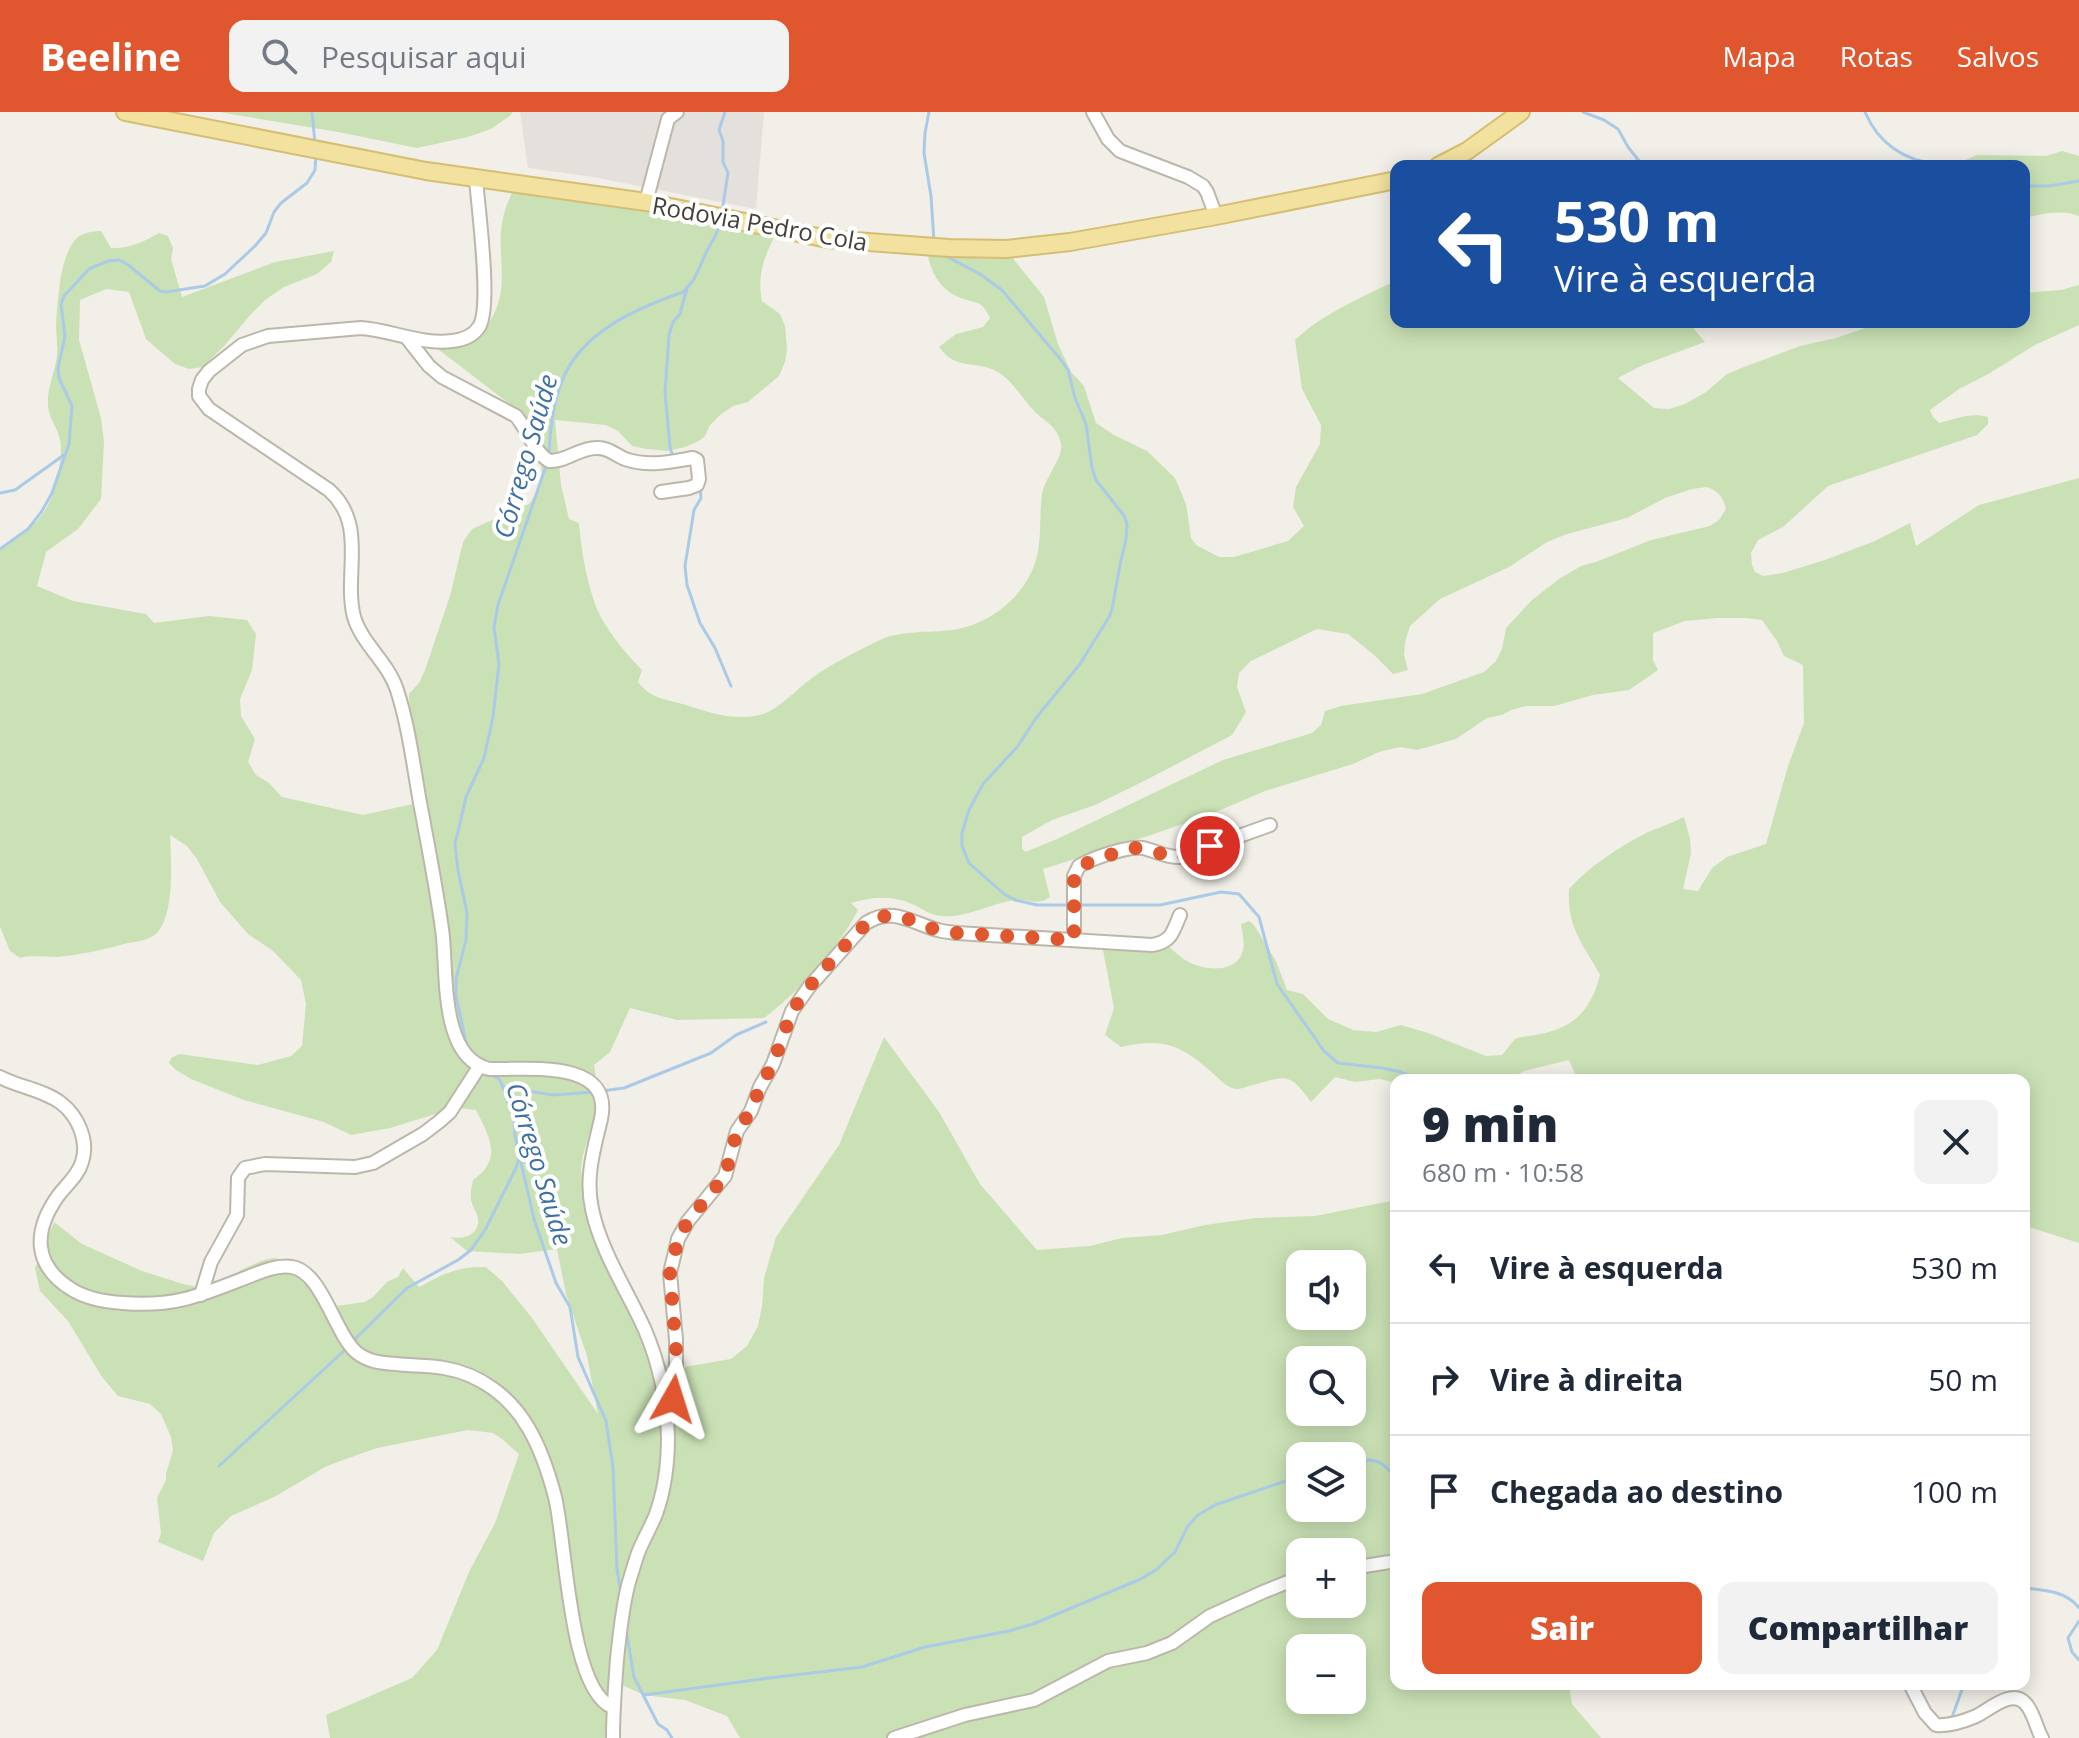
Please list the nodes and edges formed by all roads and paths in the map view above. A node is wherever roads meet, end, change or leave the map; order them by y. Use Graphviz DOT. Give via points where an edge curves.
graph roads {
  1 [pos="125,112"];
  2 [pos="1093,112"];
  3 [pos="1521,112"];
  4 [pos="669,114"];
  5 [pos="1450,160"];
  6 [pos="476,179"];
  7 [pos="1390,181"];
  8 [pos="646,202"];
  9 [pos="1216,216"];
  10 [pos="407,338"];
  11 [pos="661,492"];
  12 [pos="1270,825"];
  13 [pos="1180,915"];
  14 [pos="1074,940"];
  15 [pos="479,1067"];
  16 [pos="0,1077"];
  17 [pos="201,1295"];
  18 [pos="666,1421"];
  19 [pos="1390,1562"];
  20 [pos="1366,1566"];
  21 [pos="1286,1583"];
  22 [pos="1913,1690"];
  23 [pos="612,1707"];
  24 [pos="613,1738"];
  25 [pos="894,1738"];
  26 [pos="2042,1738"];
  1 -- 6 [label="main road, Rodovia Pedro Cola"];
  2 -- 9 [label="street" via="1120,151 1203,186"];
  3 -- 5 [label="main road"];
  4 -- 8 [label="street"];
  6 -- 8 [label="main road, Rodovia Pedro Cola"];
  6 -- 10 [label="street" via="485,300 480,326 454,341"];
  7 -- 9 [label="main road, Rodovia Pedro Cola"];
  8 -- 9 [label="main road, Rodovia Pedro Cola" via="828,239 980,250 1070,242"];
  10 -- 11 [label="street" via="442,377 516,416 549,461 592,448 641,463 697,460 697,485"];
  10 -- 15 [label="street" via="361,328 254,339 209,371 199,396 216,414 329,490 344,507 352,538 354,615 397,689 408,741 443,930 449,1015 462,1048"];
  12 -- 14 [label="street" via="1181,857 1135,848 1079,866 1074,876"];
  13 -- 14 [label="street" via="1160,944"];
  14 -- 18 [label="street" via="939,931 883,915 866,923 809,987 792,1011 773,1064 737,1131 725,1176 678,1239 670,1273 676,1384"];
  15 -- 17 [label="street" via="450,1112 373,1163 245,1168 238,1178 237,1215 211,1262"];
  15 -- 18 [label="street" via="559,1070 597,1088 602,1117 590,1166 591,1207 653,1351"];
  16 -- 17 [label="street" via="59,1101 82,1134 82,1163 43,1226 41,1255 56,1276 69,1288 105,1302 158,1305"];
  17 -- 23 [label="street" via="280,1267 300,1269 357,1353 373,1362 443,1368 479,1378 512,1404 543,1457 555,1497 574,1625 589,1679"];
  18 -- 23 [label="street" via="664,1483 620,1619"];
  19 -- 20 [label="street"];
  21 -- 25 [label="street" via="1210,1616 1172,1643 1108,1661 1034,1700"];
  22 -- 26 [label="street" via="1925,1713 1944,1726 2015,1698 2025,1703"];
  23 -- 24 [label="street"];
}
